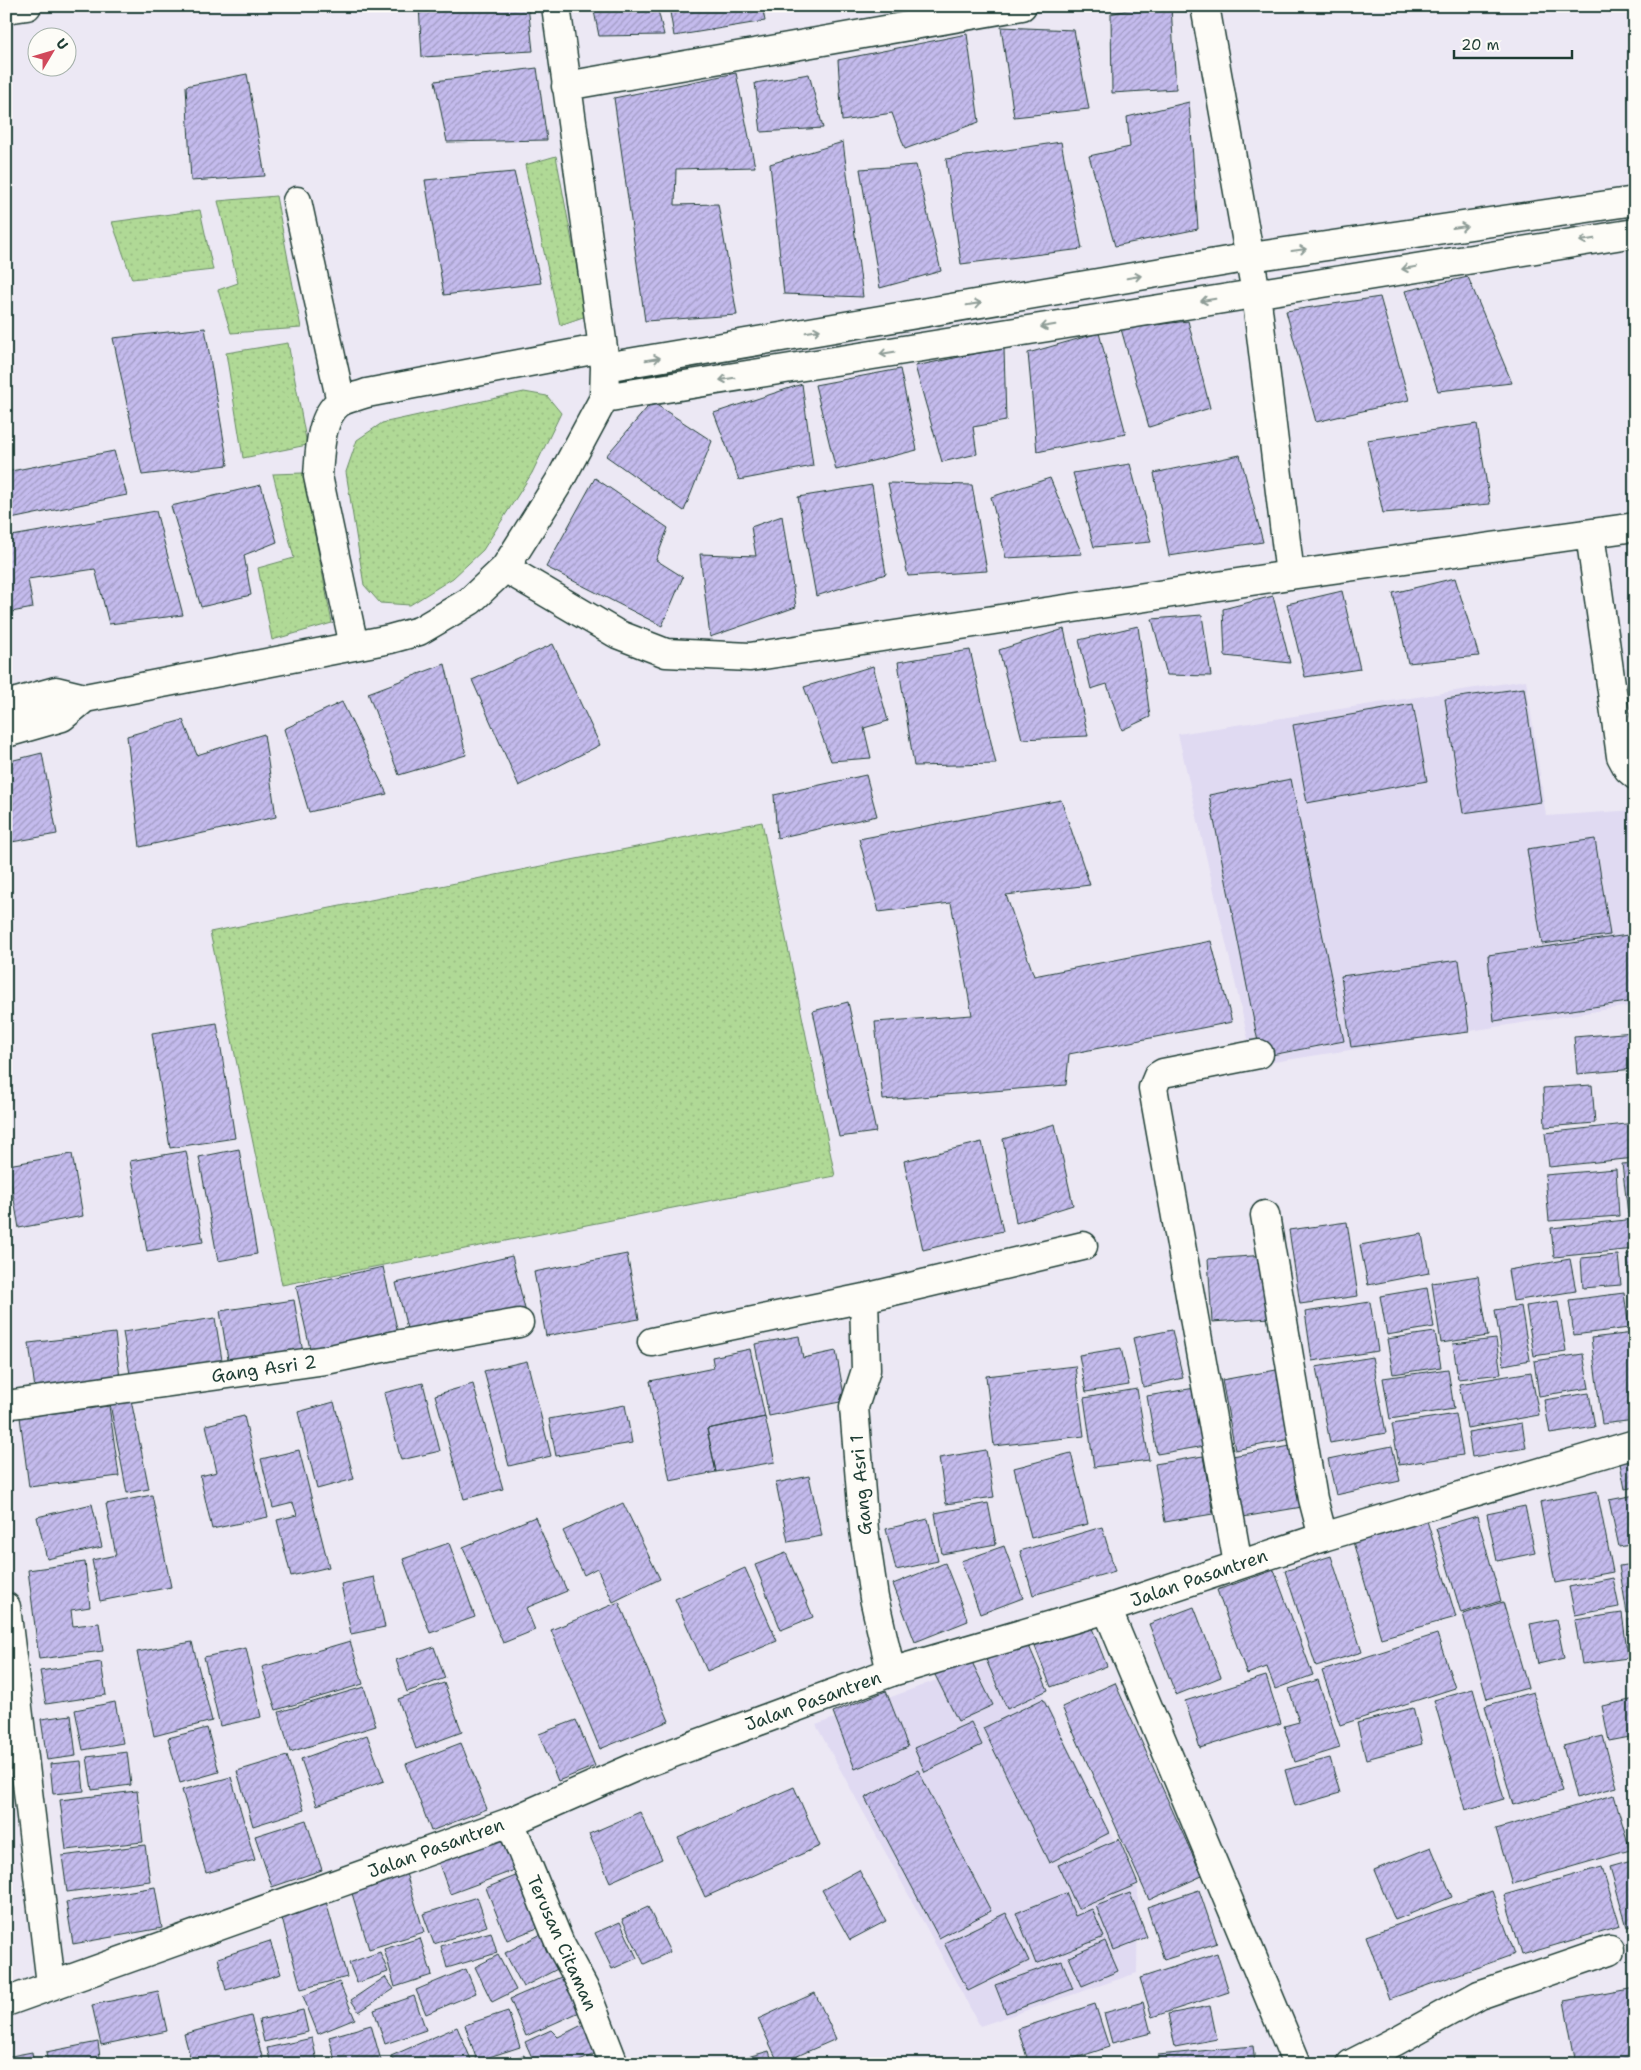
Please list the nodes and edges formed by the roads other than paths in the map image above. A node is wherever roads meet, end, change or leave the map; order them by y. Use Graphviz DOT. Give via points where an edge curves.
graph roads {
  1 [pos="28,6"];
  2 [pos="556,6"];
  3 [pos="1022,6"];
  4 [pos="1205,6"];
  5 [pos="6,10"];
  6 [pos="566,86"];
  7 [pos="297,201"];
  8 [pos="1635,201"];
  9 [pos="1635,233"];
  10 [pos="1251,257"];
  11 [pos="1256,292"];
  12 [pos="604,358"];
  13 [pos="604,398"];
  14 [pos="340,402"];
  15 [pos="1635,527"];
  16 [pos="1590,534"];
  17 [pos="505,568"];
  18 [pos="1290,575"];
  19 [pos="354,646"];
  20 [pos="85,698"];
  21 [pos="12,704"];
  22 [pos="15,730"];
  23 [pos="1635,775"];
  24 [pos="1258,1054"];
  25 [pos="1265,1215"];
  26 [pos="1083,1246"];
  27 [pos="864,1298"];
  28 [pos="519,1324"];
  29 [pos="652,1342"];
  30 [pos="6,1405"];
  31 [pos="1635,1444"];
  32 [pos="1324,1537"];
  33 [pos="1238,1564"];
  34 [pos="6,1607"];
  35 [pos="1108,1610"];
  36 [pos="891,1672"];
  37 [pos="510,1822"];
  38 [pos="1610,1950"];
  39 [pos="52,1984"];
  40 [pos="6,2002"];
  41 [pos="614,2064"];
  42 [pos="1297,2064"];
  43 [pos="1351,2064"];
  1 -- 5 [label="street"];
  2 -- 6 [label="street"];
  3 -- 6 [label="street"];
  4 -- 10 [label="street"];
  6 -- 12 [label="street"];
  7 -- 14 [label="street"];
  10 -- 8 [label="street, one-way"];
  9 -- 11 [label="street, one-way"];
  10 -- 11 [label="street"];
  12 -- 10 [label="street, one-way"];
  11 -- 13 [label="street, one-way"];
  11 -- 18 [label="street"];
  12 -- 13 [label="street"];
  12 -- 14 [label="street" via="366,393"];
  13 -- 17 [label="street" via="559,482"];
  14 -- 19 [label="street" via="327,420 318,476"];
  15 -- 16 [label="street"];
  16 -- 18 [label="street"];
  16 -- 23 [label="street" via="1621,756"];
  17 -- 18 [label="street" via="617,634 666,653 750,657"];
  17 -- 19 [label="street" via="470,601 419,631"];
  19 -- 20 [label="street"];
  20 -- 21 [label="street" via="56,691"];
  20 -- 22 [label="street" via="62,717"];
  21 -- 22 [label="street"];
  24 -- 33 [label="street" via="1163,1073 1153,1088"];
  25 -- 32 [label="street" via="1313,1499"];
  26 -- 27 [label="street"];
  27 -- 29 [label="street"];
  27 -- 36 [label="street, Gang Asri 1" via="866,1370 854,1406 864,1530 874,1598"];
  28 -- 30 [label="street, Gang Asri 2" via="326,1360"];
  31 -- 32 [label="street, Jalan Pasantren"];
  32 -- 33 [label="street, Jalan Pasantren"];
  33 -- 35 [label="street, Jalan Pasantren"];
  34 -- 39 [label="street"];
  35 -- 36 [label="street, Jalan Pasantren"];
  35 -- 42 [label="street"];
  36 -- 37 [label="street, Jalan Pasantren" via="635,1767"];
  37 -- 39 [label="street, Jalan Pasantren"];
  37 -- 41 [label="street, Terusan Citaman" via="560,1944 586,1992"];
  38 -- 43 [label="street" via="1479,1995"];
  39 -- 40 [label="street, Jalan Pasantren"];
}
